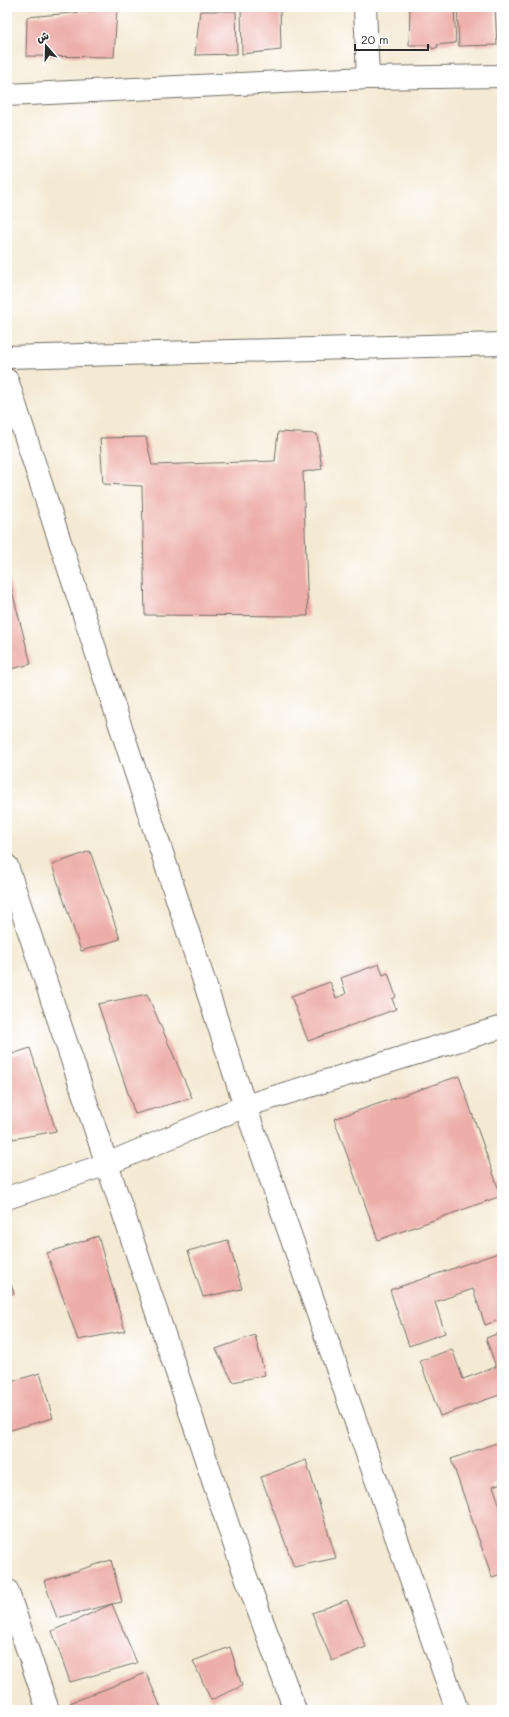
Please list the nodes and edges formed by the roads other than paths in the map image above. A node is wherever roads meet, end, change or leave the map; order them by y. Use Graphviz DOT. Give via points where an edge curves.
graph roads {
  1 [pos="365,7"];
  2 [pos="502,76"];
  3 [pos="368,78"];
  4 [pos="7,95"];
  5 [pos="502,344"];
  6 [pos="7,357"];
  7 [pos="7,380"];
  8 [pos="7,866"];
  9 [pos="502,1027"];
  10 [pos="245,1106"];
  11 [pos="107,1164"];
  12 [pos="7,1198"];
  13 [pos="7,1590"];
  14 [pos="48,1710"];
  15 [pos="295,1710"];
  16 [pos="458,1710"];
  1 -- 3 [label="street"];
  2 -- 3 [label="street"];
  3 -- 4 [label="street"];
  5 -- 6 [label="street"];
  7 -- 10 [label="street"];
  8 -- 11 [label="street"];
  9 -- 10 [label="street"];
  10 -- 11 [label="street"];
  10 -- 16 [label="street"];
  11 -- 12 [label="street"];
  11 -- 15 [label="street" via="238,1555"];
  13 -- 14 [label="street"];
}
